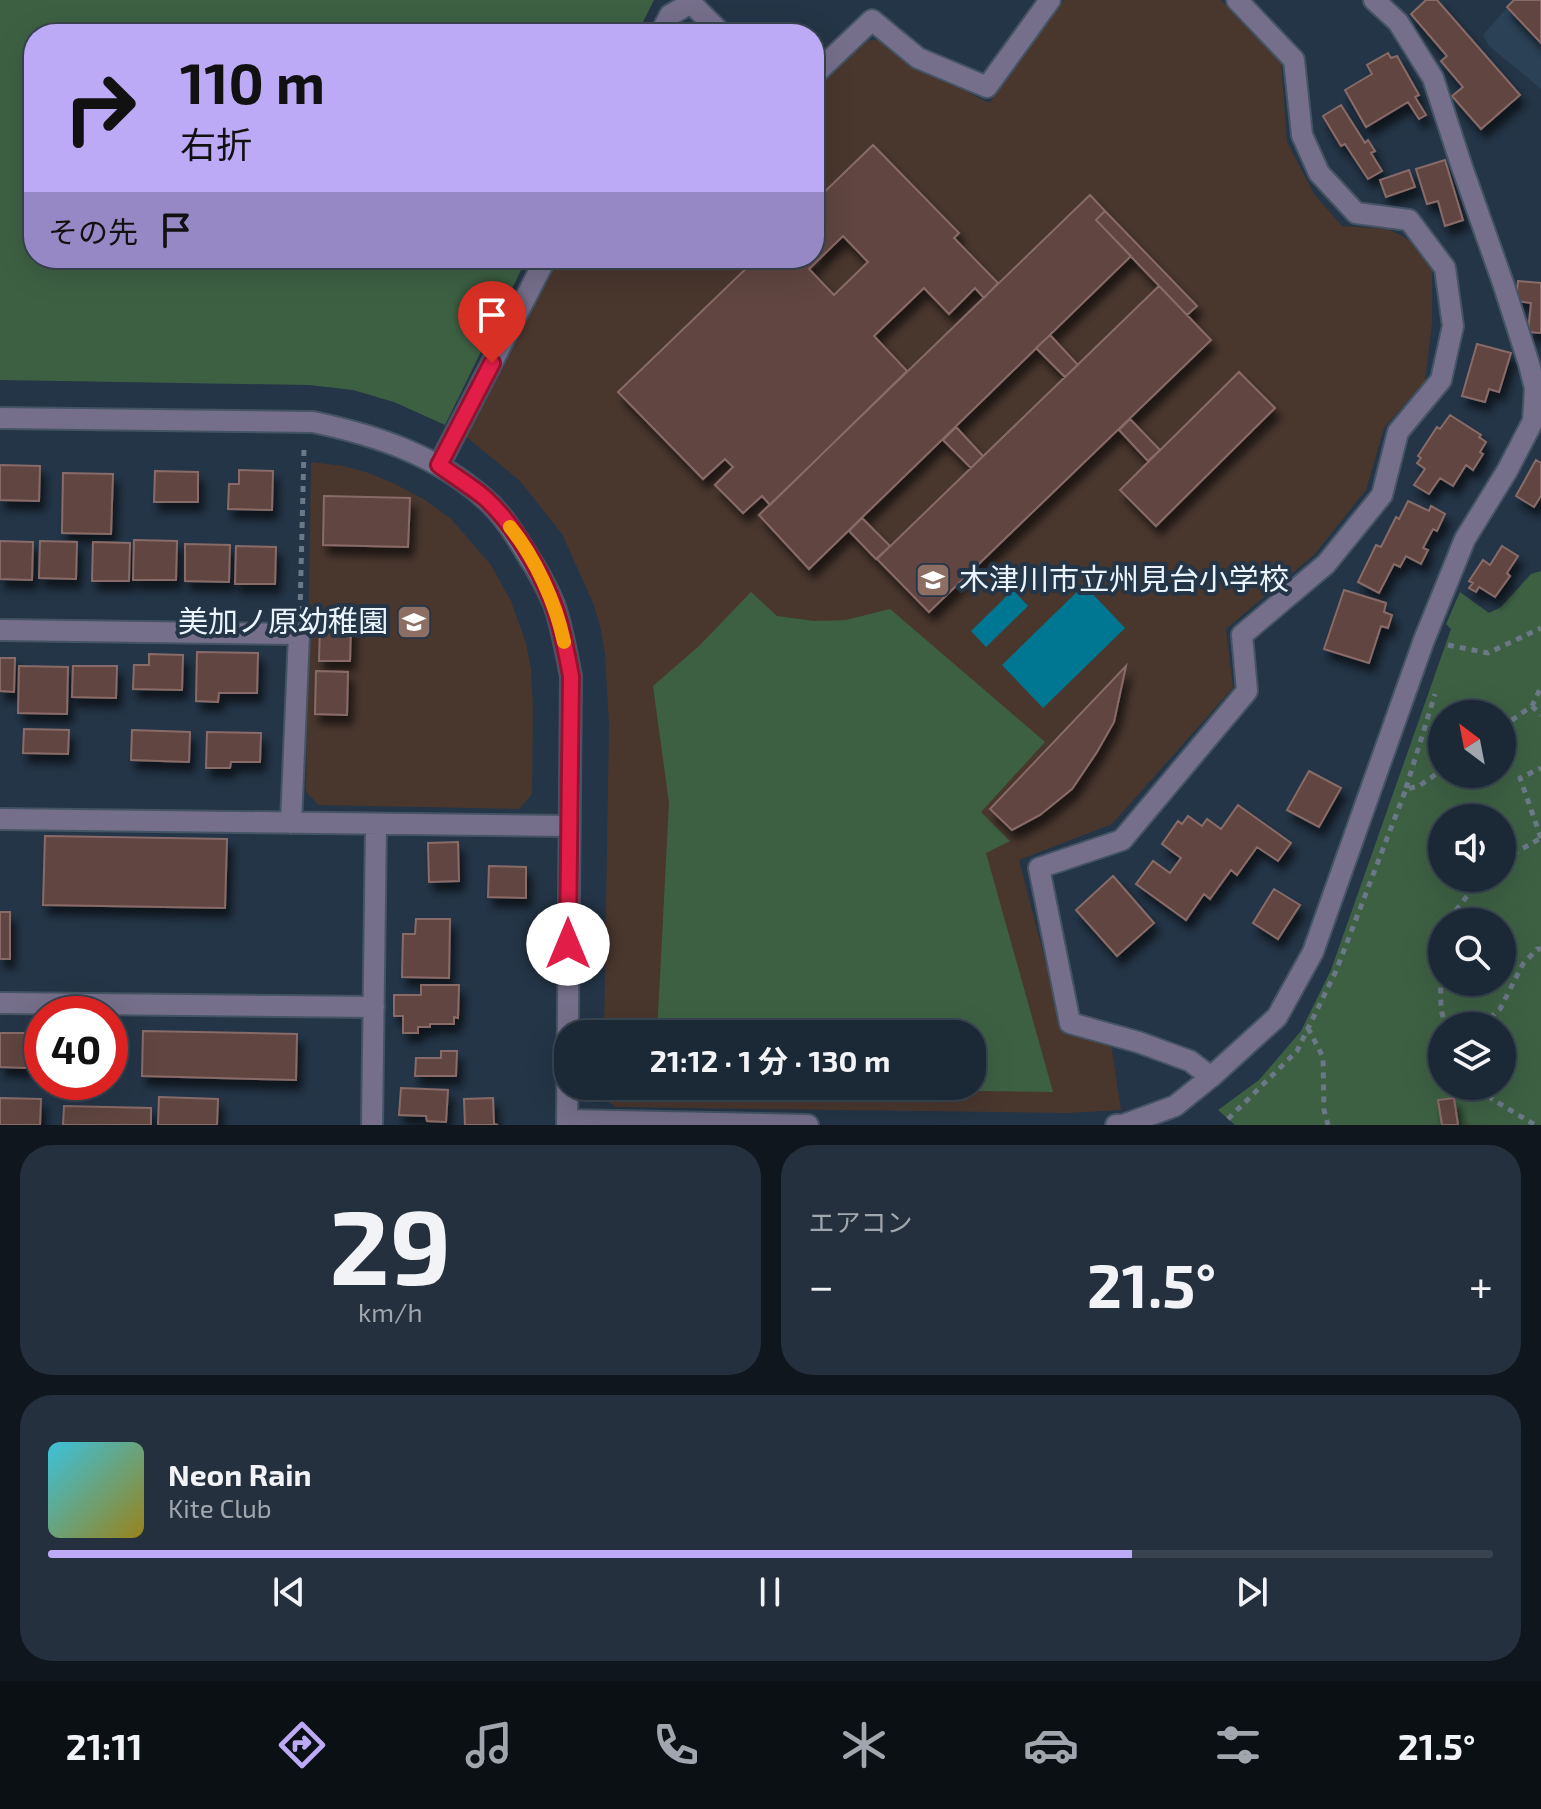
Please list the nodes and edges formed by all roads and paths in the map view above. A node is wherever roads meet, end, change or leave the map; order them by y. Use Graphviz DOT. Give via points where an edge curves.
graph roads {
  1 [pos="1050,0"];
  2 [pos="1237,0"];
  3 [pos="1374,0"];
  4 [pos="665,24"];
  5 [pos="712,24"];
  6 [pos="824,66"];
  7 [pos="541,268"];
  8 [pos="0,418"];
  9 [pos="1537,422"];
  10 [pos="304,449"];
  11 [pos="439,465"];
  12 [pos="1541,628"];
  13 [pos="0,630"];
  14 [pos="299,634"];
  15 [pos="1424,640"];
  16 [pos="1450,645"];
  17 [pos="1446,660"];
  18 [pos="1541,687"];
  19 [pos="1437,688"];
  20 [pos="1532,706"];
  21 [pos="1541,715"];
  22 [pos="1516,717"];
  23 [pos="1541,768"];
  24 [pos="1406,789"];
  25 [pos="0,819"];
  26 [pos="291,823"];
  27 [pos="376,824"];
  28 [pos="569,826"];
  29 [pos="1541,838"];
  30 [pos="1516,852"];
  31 [pos="1470,892"];
  32 [pos="1458,908"];
  33 [pos="1541,949"];
  34 [pos="0,1003"];
  35 [pos="374,1007"];
  36 [pos="1497,1012"];
  37 [pos="1308,1028"];
  38 [pos="1211,1077"];
  39 [pos="1494,1100"];
  40 [pos="567,1123"];
  41 [pos="372,1125"];
  42 [pos="808,1125"];
  43 [pos="1116,1125"];
  44 [pos="1328,1125"];
  45 [pos="1535,1125"];
  1 -- 6 [label="street" via="987,87 918,58 872,20"];
  2 -- 38 [label="street" via="1294,60 1302,135 1319,173 1356,213 1409,220 1445,268 1453,326 1441,380 1398,432 1382,495 1326,564 1242,635 1247,691 1122,840 1039,868 1070,1023 1190,1061"];
  3 -- 9 [label="street" via="1398,22 1433,78 1529,364"];
  4 -- 5 [label="street" via="691,3"];
  7 -- 11 [label="street"];
  8 -- 11 [label="street" via="313,422 385,441"];
  9 -- 15 [label="street" via="1465,539"];
  10 -- 14 [label="path"];
  11 -- 28 [label="street" via="485,498 514,533 553,603 571,676"];
  12 -- 16 [label="path" via="1488,653"];
  13 -- 14 [label="street"];
  14 -- 26 [label="street"];
  15 -- 16 [label="path"];
  15 -- 38 [label="street" via="1313,952 1277,1017"];
  16 -- 17 [label="path"];
  18 -- 20 [label="path"];
  19 -- 24 [label="path"];
  20 -- 21 [label="path"];
  20 -- 22 [label="path"];
  23 -- 29 [label="path" via="1520,778"];
  25 -- 26 [label="street"];
  26 -- 27 [label="street"];
  27 -- 28 [label="street"];
  27 -- 35 [label="street"];
  28 -- 40 [label="street"];
  29 -- 30 [label="path"];
  31 -- 32 [label="path"];
  33 -- 36 [label="path" via="1523,964"];
  34 -- 35 [label="street"];
  35 -- 41 [label="street"];
  37 -- 44 [label="path" via="1323,1057"];
  38 -- 43 [label="street" via="1175,1106"];
  39 -- 45 [label="path"];
  40 -- 42 [label="street"];
}
